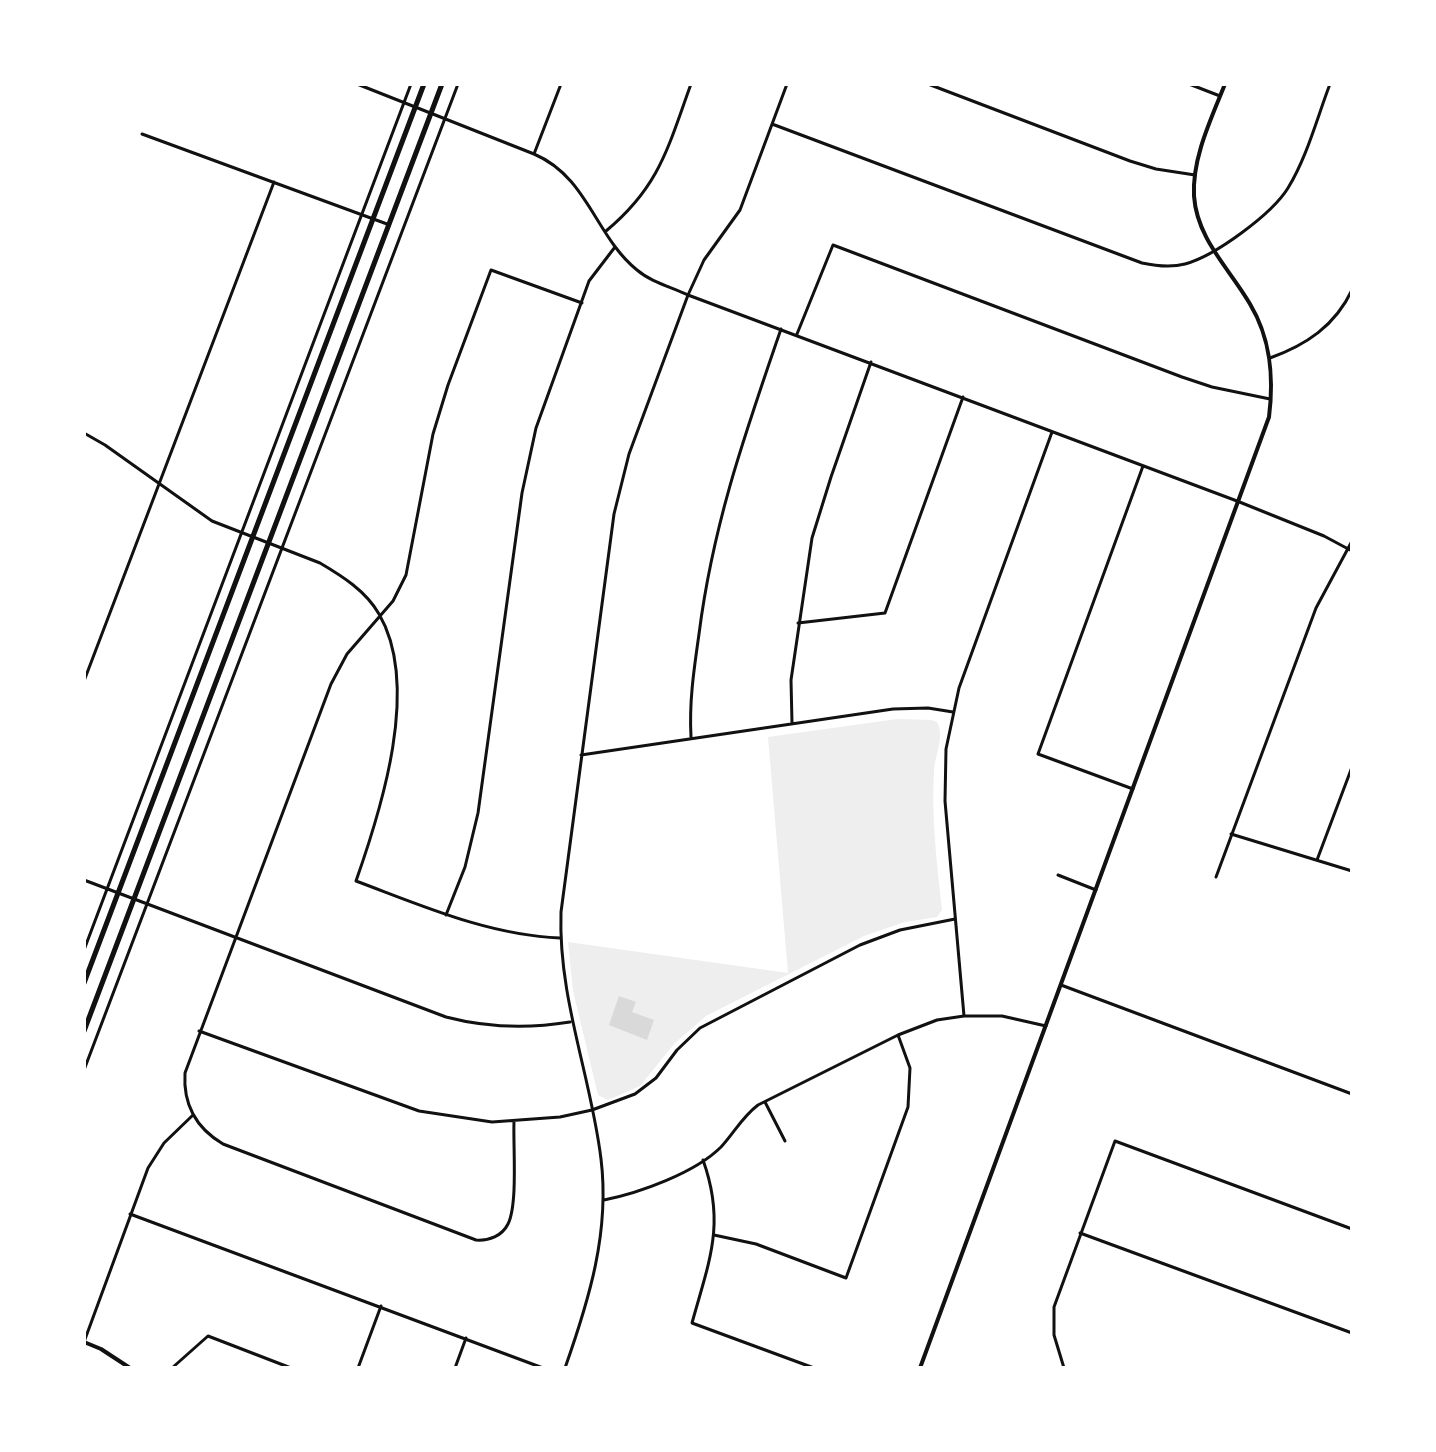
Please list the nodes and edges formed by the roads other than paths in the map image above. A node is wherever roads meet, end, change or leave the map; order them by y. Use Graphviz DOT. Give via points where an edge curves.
graph roads {
  1 [pos="357,84"];
  2 [pos="411,84"];
  3 [pos="424,84"];
  4 [pos="442,84"];
  5 [pos="458,84"];
  6 [pos="561,84"];
  7 [pos="691,84"];
  8 [pos="787,84"];
  9 [pos="928,84"];
  10 [pos="1189,84"];
  11 [pos="1225,84"];
  12 [pos="1330,84"];
  13 [pos="1220,96"];
  14 [pos="404,102"];
  15 [pos="416,106"];
  16 [pos="431,113"];
  17 [pos="445,118"];
  18 [pos="772,124"];
  19 [pos="142,134"];
  20 [pos="534,154"];
  21 [pos="1195,175"];
  22 [pos="274,182"];
  23 [pos="362,215"];
  24 [pos="372,219"];
  25 [pos="389,225"];
  26 [pos="606,231"];
  27 [pos="616,246"];
  28 [pos="1213,251"];
  29 [pos="1352,290"];
  30 [pos="688,295"];
  31 [pos="582,303"];
  32 [pos="781,328"];
  33 [pos="797,334"];
  34 [pos="1270,358"];
  35 [pos="871,362"];
  36 [pos="963,397"];
  37 [pos="1271,399"];
  38 [pos="1052,432"];
  39 [pos="84,433"];
  40 [pos="1143,466"];
  41 [pos="159,483"];
  42 [pos="1237,501"];
  43 [pos="242,534"];
  44 [pos="252,538"];
  45 [pos="1352,541"];
  46 [pos="268,544"];
  47 [pos="282,549"];
  48 [pos="1350,550"];
  49 [pos="380,617"];
  50 [pos="798,623"];
  51 [pos="84,681"];
  52 [pos="953,712"];
  53 [pos="792,723"];
  54 [pos="691,737"];
  55 [pos="581,755"];
  56 [pos="1352,767"];
  57 [pos="1133,789"];
  58 [pos="1231,834"];
  59 [pos="1317,860"];
  60 [pos="1352,871"];
  61 [pos="1058,875"];
  62 [pos="1216,877"];
  63 [pos="84,880"];
  64 [pos="107,889"];
  65 [pos="1096,890"];
  66 [pos="118,893"];
  67 [pos="134,899"];
  68 [pos="148,904"];
  69 [pos="446,915"];
  70 [pos="955,919"];
  71 [pos="235,938"];
  72 [pos="560,938"];
  73 [pos="84,950"];
  74 [pos="84,983"];
  75 [pos="1061,985"];
  76 [pos="964,1016"];
  77 [pos="571,1021"];
  78 [pos="1046,1026"];
  79 [pos="84,1031"];
  80 [pos="199,1031"];
  81 [pos="898,1035"];
  82 [pos="84,1070"];
  83 [pos="1352,1094"];
  84 [pos="765,1102"];
  85 [pos="592,1110"];
  86 [pos="193,1115"];
  87 [pos="514,1122"];
  88 [pos="785,1141"];
  89 [pos="703,1160"];
  90 [pos="604,1200"];
  91 [pos="130,1214"];
  92 [pos="1352,1229"];
  93 [pos="1080,1233"];
  94 [pos="714,1235"];
  95 [pos="381,1306"];
  96 [pos="1352,1333"];
  97 [pos="466,1338"];
  98 [pos="84,1342"];
  99 [pos="130,1368"];
  100 [pos="172,1368"];
  101 [pos="291,1368"];
  102 [pos="358,1368"];
  103 [pos="455,1368"];
  104 [pos="543,1368"];
  105 [pos="565,1368"];
  106 [pos="814,1368"];
  107 [pos="920,1368"];
  108 [pos="1064,1368"];
  1 -- 14 [label="street"];
  2 -- 14 [label="street"];
  3 -- 15 [label="main road"];
  4 -- 16 [label="main road"];
  5 -- 17 [label="street"];
  6 -- 20 [label="street"];
  7 -- 26 [label="street" via="653,179"];
  8 -- 18 [label="street"];
  9 -- 21 [label="street" via="1130,161"];
  10 -- 13 [label="street"];
  11 -- 13 [label="street"];
  12 -- 28 [label="street" via="1283,197"];
  13 -- 21 [label="street"];
  14 -- 15 [label="street"];
  14 -- 23 [label="street"];
  15 -- 16 [label="street"];
  15 -- 24 [label="main road"];
  16 -- 17 [label="street"];
  16 -- 25 [label="main road"];
  17 -- 20 [label="street"];
  17 -- 47 [label="street"];
  18 -- 28 [label="street" via="1142,263 1184,264"];
  18 -- 30 [label="street" via="740,210 704,260"];
  19 -- 22 [label="street"];
  20 -- 26 [label="street" via="568,176"];
  21 -- 28 [label="street" via="1197,213"];
  22 -- 23 [label="street"];
  22 -- 41 [label="street"];
  23 -- 24 [label="street"];
  23 -- 43 [label="street"];
  24 -- 25 [label="street"];
  24 -- 44 [label="main road"];
  25 -- 46 [label="main road"];
  26 -- 27 [label="street"];
  27 -- 30 [label="street" via="638,271"];
  27 -- 31 [label="street" via="597,268"];
  28 -- 34 [label="street" via="1257,316"];
  29 -- 34 [label="street" via="1320,333"];
  30 -- 32 [label="street"];
  30 -- 55 [label="street" via="621,484"];
  31 -- 49 [label="street" via="491,270 433,434 406,575"];
  31 -- 69 [label="street" via="528,461 478,813"];
  32 -- 33 [label="street"];
  32 -- 54 [label="street" via="718,523 691,694"];
  33 -- 35 [label="street"];
  33 -- 37 [label="street" via="833,245 1182,377"];
  34 -- 37 [label="street"];
  35 -- 36 [label="street"];
  35 -- 50 [label="street" via="822,503"];
  36 -- 38 [label="street"];
  36 -- 50 [label="street" via="885,613"];
  37 -- 42 [label="street" via="1264,434"];
  38 -- 40 [label="street"];
  38 -- 52 [label="street"];
  39 -- 41 [label="street"];
  40 -- 42 [label="street"];
  40 -- 57 [label="street" via="1038,754"];
  41 -- 43 [label="street" via="212,521"];
  41 -- 51 [label="street"];
  42 -- 48 [label="street"];
  42 -- 57 [label="street"];
  43 -- 44 [label="street"];
  43 -- 64 [label="street"];
  44 -- 46 [label="street"];
  44 -- 66 [label="main road"];
  45 -- 48 [label="street"];
  46 -- 47 [label="street"];
  46 -- 67 [label="main road"];
  47 -- 49 [label="street" via="336,572"];
  47 -- 68 [label="street"];
  48 -- 58 [label="street" via="1316,608"];
  49 -- 69 [label="street" via="394,660 394,743 384,796 356,881"];
  49 -- 71 [label="street" via="347,654 331,684"];
  50 -- 53 [label="street"];
  52 -- 53 [label="street" via="893,709"];
  52 -- 70 [label="street" via="945,786"];
  53 -- 54 [label="street"];
  54 -- 55 [label="street"];
  55 -- 72 [label="street"];
  56 -- 59 [label="street"];
  57 -- 65 [label="street"];
  58 -- 59 [label="street"];
  58 -- 62 [label="street"];
  59 -- 60 [label="street"];
  61 -- 65 [label="street"];
  63 -- 64 [label="street"];
  64 -- 66 [label="street"];
  64 -- 73 [label="street"];
  65 -- 75 [label="street"];
  66 -- 67 [label="street"];
  66 -- 74 [label="main road"];
  67 -- 68 [label="street"];
  67 -- 79 [label="main road"];
  68 -- 71 [label="street"];
  68 -- 82 [label="street"];
  69 -- 72 [label="street" via="499,931"];
  70 -- 76 [label="street"];
  70 -- 85 [label="street" via="860,945 712,1020 687,1038 646,1087"];
  71 -- 77 [label="street" via="470,1023 510,1028"];
  71 -- 80 [label="street"];
  72 -- 77 [label="street"];
  75 -- 78 [label="street"];
  75 -- 83 [label="street"];
  76 -- 78 [label="street" via="1002,1016"];
  76 -- 81 [label="street"];
  77 -- 85 [label="street"];
  78 -- 107 [label="street"];
  80 -- 86 [label="street" via="185,1073"];
  80 -- 87 [label="street" via="419,1111 469,1121"];
  81 -- 84 [label="street"];
  81 -- 94 [label="street" via="910,1068 911,1093 846,1278 756,1244"];
  84 -- 88 [label="street"];
  84 -- 89 [label="street"];
  85 -- 87 [label="street"];
  85 -- 90 [label="street"];
  86 -- 87 [label="street" via="223,1144 483,1240 499,1235 511,1218"];
  86 -- 91 [label="street" via="155,1155"];
  89 -- 90 [label="street" via="644,1190"];
  89 -- 94 [label="street" via="714,1198"];
  90 -- 105 [label="street" via="591,1293"];
  91 -- 95 [label="street"];
  91 -- 98 [label="street"];
  92 -- 93 [label="street" via="1115,1141"];
  93 -- 96 [label="street"];
  93 -- 108 [label="street" via="1054,1307 1054,1335"];
  94 -- 106 [label="street" via="692,1323"];
  95 -- 97 [label="street"];
  95 -- 102 [label="street"];
  97 -- 103 [label="street"];
  97 -- 104 [label="street"];
  98 -- 99 [label="street"];
  100 -- 101 [label="street" via="208,1336"];
}
